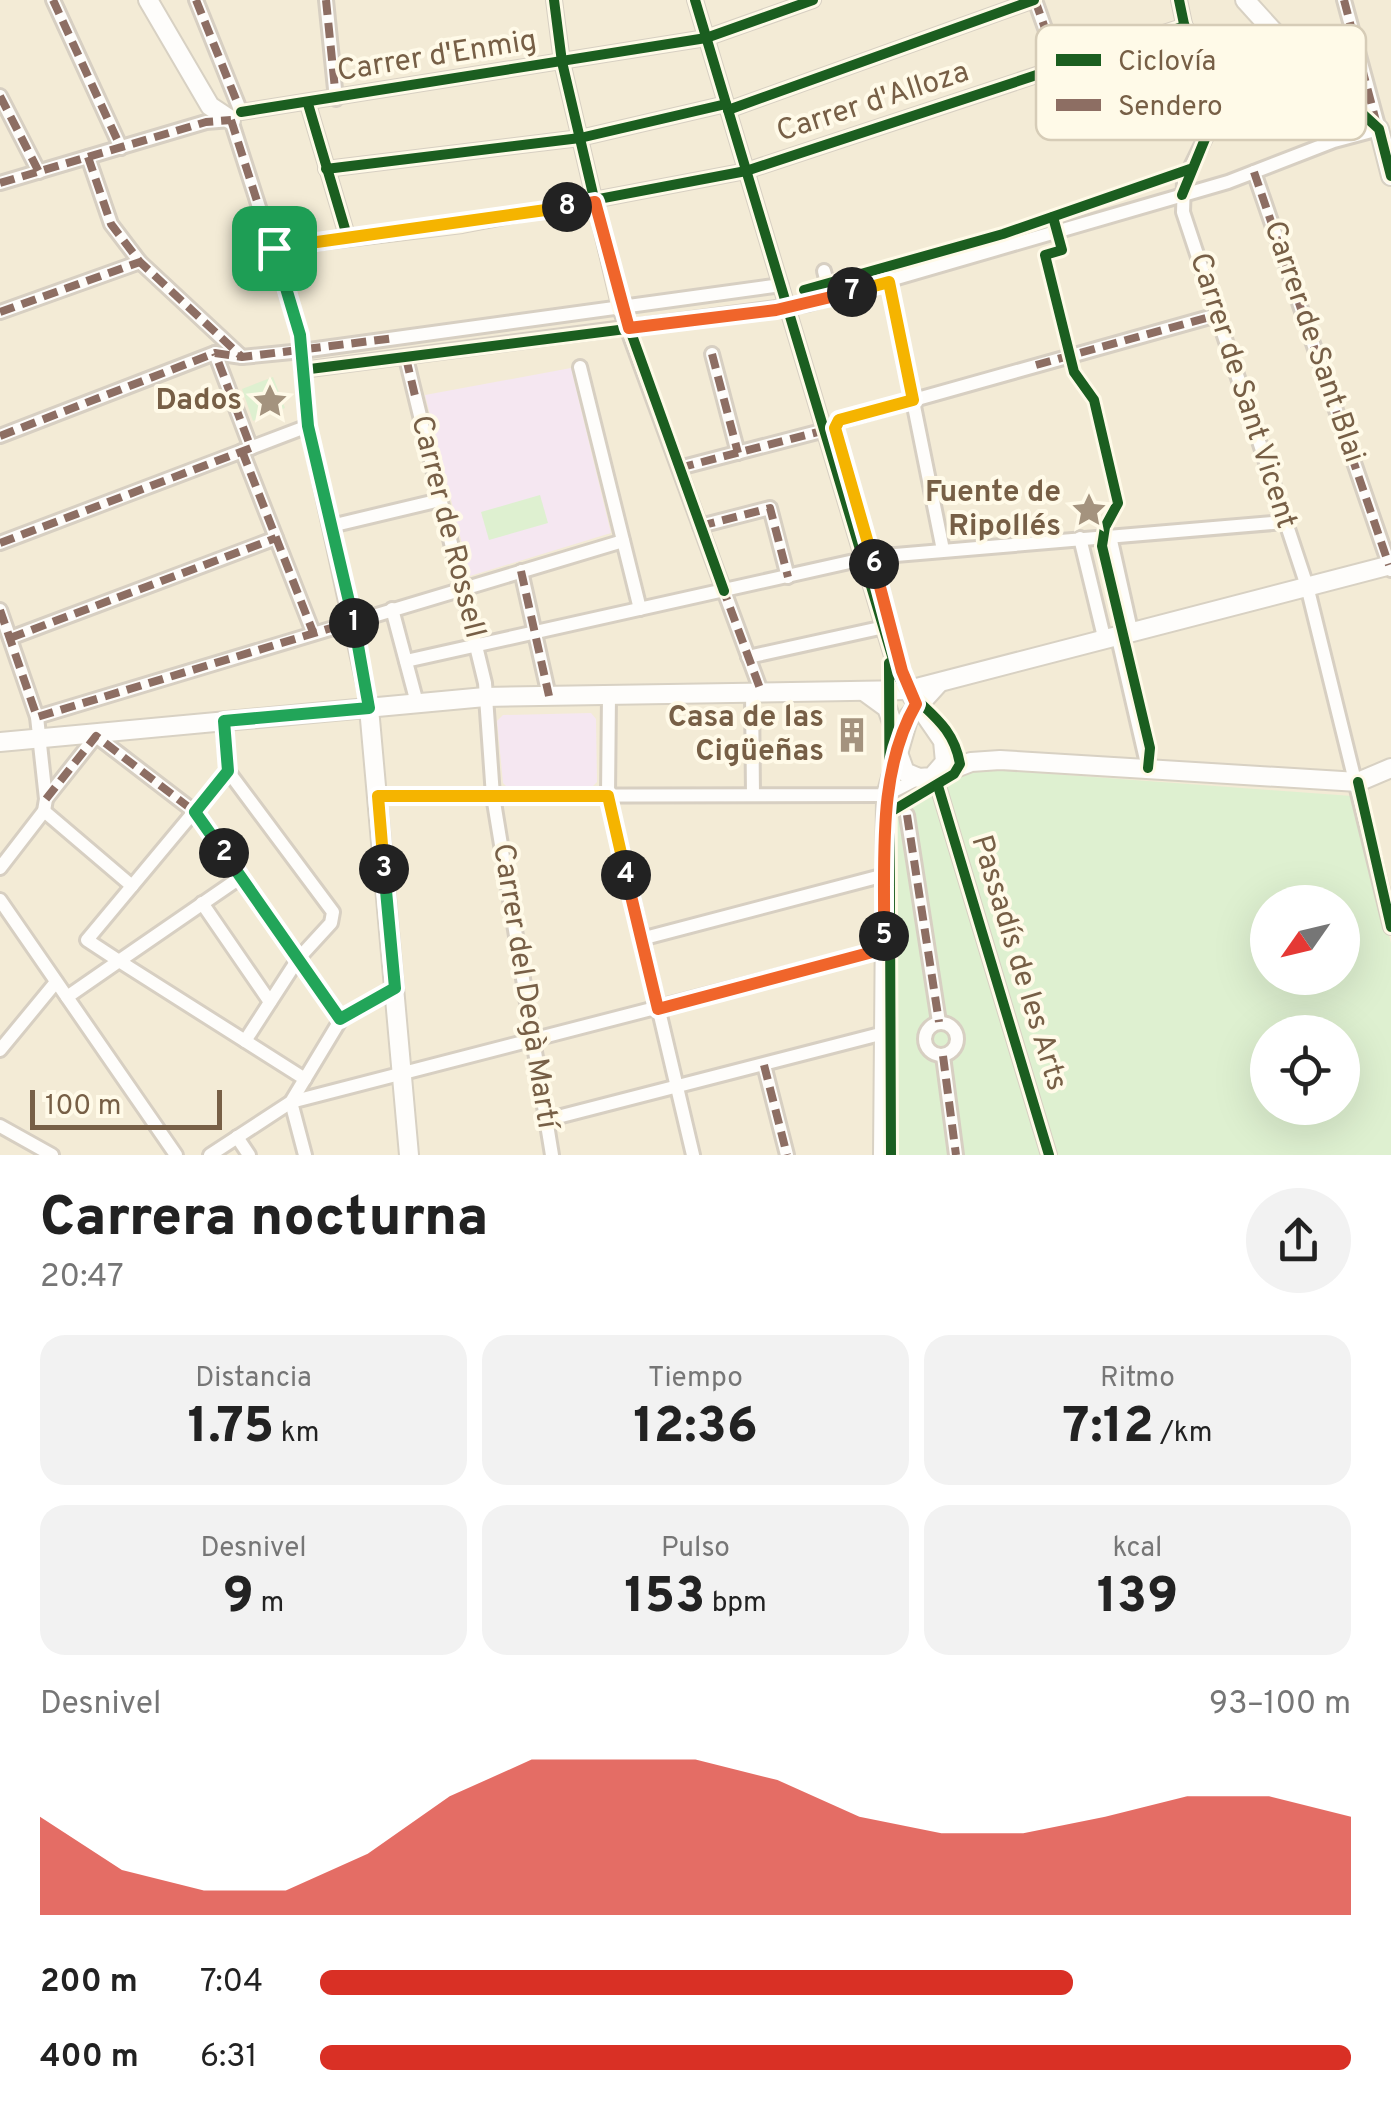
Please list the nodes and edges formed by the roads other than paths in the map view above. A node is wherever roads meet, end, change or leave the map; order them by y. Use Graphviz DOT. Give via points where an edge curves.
graph roads {
  1 [pos="53,0"];
  2 [pos="148,0"];
  3 [pos="196,0"];
  4 [pos="326,0"];
  5 [pos="554,0"];
  6 [pos="695,0"];
  7 [pos="813,0"];
  8 [pos="1035,0"];
  9 [pos="1178,0"];
  10 [pos="1245,0"];
  11 [pos="1344,0"];
  12 [pos="1044,25"];
  13 [pos="1185,25"];
  14 [pos="1270,25"];
  15 [pos="1351,25"];
  16 [pos="706,38"];
  17 [pos="562,62"];
  18 [pos="1036,76"];
  19 [pos="1366,83"];
  20 [pos="0,96"];
  21 [pos="336,99"];
  22 [pos="308,104"];
  23 [pos="727,107"];
  24 [pos="236,116"];
  25 [pos="1366,118"];
  26 [pos="1378,130"];
  27 [pos="1366,133"];
  28 [pos="580,138"];
  29 [pos="1205,140"];
  30 [pos="1338,140"];
  31 [pos="121,148"];
  32 [pos="1388,150"];
  33 [pos="88,157"];
  34 [pos="326,169"];
  35 [pos="746,171"];
  36 [pos="39,172"];
  37 [pos="1254,172"];
  38 [pos="1391,176"];
  39 [pos="0,183"];
  40 [pos="1182,195"];
  41 [pos="595,202"];
  42 [pos="348,239"];
  43 [pos="274,248"];
  44 [pos="140,262"];
  45 [pos="824,271"];
  46 [pos="889,282"];
  47 [pos="781,285"];
  48 [pos="742,292"];
  49 [pos="830,298"];
  50 [pos="620,308"];
  51 [pos="788,308"];
  52 [pos="0,312"];
  53 [pos="744,314"];
  54 [pos="1217,314"];
  55 [pos="629,328"];
  56 [pos="302,351"];
  57 [pos="215,354"];
  58 [pos="712,354"];
  59 [pos="242,357"];
  60 [pos="406,358"];
  61 [pos="580,368"];
  62 [pos="302,370"];
  63 [pos="913,400"];
  64 [pos="308,426"];
  65 [pos="831,427"];
  66 [pos="0,436"];
  67 [pos="246,450"];
  68 [pos="738,452"];
  69 [pos="680,468"];
  70 [pos="440,500"];
  71 [pos="1286,522"];
  72 [pos="331,526"];
  73 [pos="700,526"];
  74 [pos="1110,536"];
  75 [pos="276,538"];
  76 [pos="1080,538"];
  77 [pos="623,541"];
  78 [pos="0,543"];
  79 [pos="944,550"];
  80 [pos="866,559"];
  81 [pos="1390,567"];
  82 [pos="521,571"];
  83 [pos="788,576"];
  84 [pos="1307,586"];
  85 [pos="462,589"];
  86 [pos="724,590"];
  87 [pos="392,609"];
  88 [pos="640,609"];
  89 [pos="0,610"];
  90 [pos="354,621"];
  91 [pos="884,627"];
  92 [pos="313,632"];
  93 [pos="534,632"];
  94 [pos="1117,634"];
  95 [pos="10,638"];
  96 [pos="475,645"];
  97 [pos="748,657"];
  98 [pos="406,661"];
  99 [pos="756,691"];
  100 [pos="609,694"];
  101 [pos="548,696"];
  102 [pos="484,697"];
  103 [pos="901,698"];
  104 [pos="417,703"];
  105 [pos="369,708"];
  106 [pos="37,717"];
  107 [pos="224,721"];
  108 [pos="939,735"];
  109 [pos="96,736"];
  110 [pos="40,738"];
  111 [pos="0,742"];
  112 [pos="900,742"];
  113 [pos="1148,768"];
  114 [pos="1391,768"];
  115 [pos="228,771"];
  116 [pos="930,780"];
  117 [pos="1358,782"];
  118 [pos="886,794"];
  119 [pos="753,795"];
  120 [pos="378,796"];
  121 [pos="493,796"];
  122 [pos="608,796"];
  123 [pos="45,805"];
  124 [pos="195,812"];
  125 [pos="907,815"];
  126 [pos="0,868"];
  127 [pos="885,876"];
  128 [pos="241,877"];
  129 [pos="132,886"];
  130 [pos="0,900"];
  131 [pos="202,904"];
  132 [pos="1391,927"];
  133 [pos="641,939"];
  134 [pos="884,949"];
  135 [pos="298,959"];
  136 [pos="119,961"];
  137 [pos="56,982"];
  138 [pos="395,988"];
  139 [pos="66,996"];
  140 [pos="270,1002"];
  141 [pos="658,1009"];
  142 [pos="340,1019"];
  143 [pos="939,1022"];
  144 [pos="884,1034"];
  145 [pos="245,1041"];
  146 [pos="533,1041"];
  147 [pos="0,1050"];
  148 [pos="943,1056"];
  149 [pos="764,1065"];
  150 [pos="403,1075"];
  151 [pos="305,1079"];
  152 [pos="676,1088"];
  153 [pos="291,1102"];
  154 [pos="546,1120"];
  155 [pos="0,1126"];
  156 [pos="237,1137"];
  157 [pos="879,1154"];
  158 [pos="52,1155"];
  159 [pos="176,1155"];
  160 [pos="210,1155"];
  161 [pos="249,1155"];
  162 [pos="306,1155"];
  163 [pos="409,1155"];
  164 [pos="552,1155"];
  165 [pos="693,1155"];
  166 [pos="786,1155"];
  167 [pos="956,1155"];
  168 [pos="1049,1155"];
  1 -- 31 [label="street"];
  2 -- 24 [label="street" via="210,106"];
  3 -- 24 [label="street"];
  4 -- 21 [label="street"];
  5 -- 17 [label="street"];
  6 -- 16 [label="street"];
  7 -- 16 [label="street, Carrer d'Enmig"];
  8 -- 12 [label="street"];
  8 -- 23 [label="street"];
  9 -- 13 [label="street"];
  10 -- 14 [label="street"];
  11 -- 15 [label="street"];
  16 -- 17 [label="street, Carrer d'Enmig"];
  16 -- 23 [label="street"];
  17 -- 21 [label="street, Carrer d'Enmig"];
  17 -- 28 [label="street"];
  18 -- 35 [label="street, Carrer d'Alloza"];
  19 -- 26 [label="street"];
  20 -- 36 [label="street"];
  21 -- 22 [label="street, Carrer d'Enmig"];
  22 -- 24 [label="street, Carrer d'Enmig"];
  22 -- 34 [label="street"];
  23 -- 28 [label="street"];
  23 -- 35 [label="street"];
  24 -- 31 [label="street, Carrer d'Enmig"];
  24 -- 43 [label="street"];
  25 -- 26 [label="street"];
  26 -- 27 [label="street"];
  26 -- 32 [label="street"];
  28 -- 34 [label="street"];
  28 -- 41 [label="street"];
  29 -- 40 [label="street"];
  30 -- 37 [label="street"];
  31 -- 33 [label="street, Carrer d'Enmig"];
  32 -- 38 [label="street"];
  33 -- 36 [label="street, Carrer d'Enmig"];
  33 -- 44 [label="street" via="110,224"];
  34 -- 42 [label="street"];
  35 -- 41 [label="street, Carrer d'Alloza"];
  35 -- 47 [label="street"];
  36 -- 39 [label="street, Carrer d'Enmig"];
  37 -- 40 [label="street"];
  37 -- 81 [label="street, Carrer de Sant Blai"];
  40 -- 46 [label="street"];
  40 -- 54 [label="street, Carrer de Sant Vicent"];
  41 -- 42 [label="street, Carrer d'Alloza"];
  41 -- 50 [label="street"];
  42 -- 43 [label="street, Carrer d'Alloza"];
  43 -- 56 [label="street"];
  44 -- 52 [label="street"];
  44 -- 59 [label="street"];
  45 -- 49 [label="street"];
  46 -- 49 [label="street"];
  46 -- 63 [label="street"];
  47 -- 48 [label="street"];
  47 -- 51 [label="street"];
  48 -- 50 [label="street"];
  48 -- 53 [label="street"];
  49 -- 51 [label="street"];
  50 -- 55 [label="street"];
  50 -- 56 [label="street"];
  51 -- 53 [label="street"];
  51 -- 65 [label="street"];
  53 -- 55 [label="street"];
  54 -- 63 [label="street"];
  54 -- 71 [label="street, Carrer de Sant Vicent"];
  55 -- 60 [label="street"];
  55 -- 69 [label="street"];
  56 -- 59 [label="street"];
  56 -- 62 [label="street"];
  57 -- 59 [label="street"];
  57 -- 66 [label="street"];
  57 -- 67 [label="street"];
  58 -- 68 [label="street"];
  60 -- 62 [label="street"];
  60 -- 70 [label="street, Carrer de Rossell"];
  61 -- 77 [label="street"];
  62 -- 64 [label="street"];
  63 -- 65 [label="street"];
  63 -- 79 [label="street"];
  64 -- 67 [label="street"];
  64 -- 72 [label="street"];
  65 -- 68 [label="street"];
  65 -- 80 [label="street"];
  67 -- 75 [label="street"];
  67 -- 78 [label="street"];
  68 -- 69 [label="street"];
  69 -- 73 [label="street"];
  70 -- 72 [label="street"];
  70 -- 85 [label="street, Carrer de Rossell"];
  71 -- 74 [label="street"];
  71 -- 84 [label="street, Carrer de Sant Vicent"];
  72 -- 90 [label="street"];
  73 -- 83 [label="street" via="770,508"];
  73 -- 86 [label="street"];
  74 -- 76 [label="street"];
  74 -- 94 [label="street"];
  75 -- 92 [label="street"];
  75 -- 95 [label="street"];
  76 -- 79 [label="street"];
  76 -- 94 [label="street"];
  77 -- 82 [label="street"];
  77 -- 88 [label="street"];
  79 -- 80 [label="street"];
  80 -- 83 [label="street"];
  80 -- 91 [label="street"];
  81 -- 84 [label="street"];
  82 -- 85 [label="street"];
  82 -- 93 [label="street"];
  83 -- 86 [label="street"];
  84 -- 94 [label="street"];
  84 -- 117 [label="street, Carrer de Sant Vicent"];
  85 -- 87 [label="street"];
  85 -- 96 [label="street, Carrer de Rossell"];
  86 -- 88 [label="street"];
  86 -- 97 [label="street"];
  87 -- 90 [label="street"];
  87 -- 98 [label="street"];
  88 -- 93 [label="street"];
  89 -- 95 [label="street"];
  90 -- 92 [label="street"];
  90 -- 105 [label="street"];
  91 -- 97 [label="street"];
  91 -- 103 [label="street"];
  92 -- 106 [label="street"];
  93 -- 96 [label="street"];
  93 -- 101 [label="street"];
  94 -- 103 [label="street" via="946,677"];
  94 -- 113 [label="street"];
  95 -- 106 [label="street"];
  96 -- 98 [label="street"];
  96 -- 102 [label="street, Carrer de Rossell"];
  97 -- 99 [label="street"];
  98 -- 104 [label="street"];
  99 -- 100 [label="street"];
  99 -- 103 [label="street" via="860,690"];
  99 -- 119 [label="street"];
  100 -- 101 [label="street"];
  100 -- 122 [label="street"];
  101 -- 102 [label="street"];
  102 -- 104 [label="street"];
  102 -- 121 [label="street, Carrer del Degà Martí"];
  103 -- 108 [label="street"];
  103 -- 112 [label="street"];
  103 -- 112 [label="street"];
  104 -- 105 [label="street"];
  105 -- 107 [label="street"];
  105 -- 120 [label="street"];
  106 -- 110 [label="street"];
  107 -- 109 [label="street"];
  107 -- 115 [label="street"];
  108 -- 112 [label="street" via="920,729"];
  108 -- 116 [label="street" via="947,754"];
  109 -- 110 [label="street"];
  109 -- 123 [label="street"];
  109 -- 124 [label="street"];
  110 -- 111 [label="street"];
  110 -- 123 [label="street"];
  112 -- 116 [label="street" via="904,772"];
  112 -- 118 [label="street"];
  113 -- 116 [label="street" via="986,761 960,764"];
  113 -- 117 [label="street"];
  114 -- 117 [label="street"];
  115 -- 124 [label="street"];
  115 -- 135 [label="street" via="333,912"];
  116 -- 118 [label="street"];
  116 -- 168 [label="street, Passadís de les Arts"];
  117 -- 132 [label="street, Carrer de Sant Vicent"];
  118 -- 119 [label="street"];
  118 -- 127 [label="street"];
  119 -- 122 [label="street"];
  120 -- 121 [label="street"];
  120 -- 138 [label="street"];
  121 -- 122 [label="street"];
  121 -- 146 [label="street, Carrer del Degà Martí"];
  122 -- 133 [label="street"];
  123 -- 126 [label="street"];
  123 -- 129 [label="street"];
  124 -- 128 [label="street"];
  124 -- 129 [label="street"];
  125 -- 143 [label="street"];
  127 -- 133 [label="street"];
  127 -- 134 [label="street"];
  128 -- 131 [label="street"];
  128 -- 135 [label="street"];
  129 -- 136 [label="street" via="86,940"];
  130 -- 137 [label="street"];
  131 -- 136 [label="street"];
  131 -- 140 [label="street"];
  133 -- 141 [label="street"];
  134 -- 141 [label="street"];
  134 -- 144 [label="street"];
  135 -- 140 [label="street"];
  135 -- 142 [label="street"];
  136 -- 139 [label="street"];
  136 -- 145 [label="street"];
  137 -- 139 [label="street"];
  137 -- 147 [label="street"];
  138 -- 142 [label="street"];
  138 -- 150 [label="street"];
  139 -- 159 [label="street"];
  140 -- 145 [label="street"];
  141 -- 146 [label="street"];
  141 -- 152 [label="street"];
  142 -- 151 [label="street"];
  143 -- 148 [label="street" via="925,1042"];
  143 -- 148 [label="street" via="958,1036"];
  144 -- 149 [label="street"];
  144 -- 157 [label="street"];
  145 -- 151 [label="street"];
  146 -- 150 [label="street"];
  146 -- 154 [label="street, Carrer del Degà Martí"];
  148 -- 167 [label="street"];
  149 -- 152 [label="street"];
  149 -- 166 [label="street"];
  150 -- 153 [label="street"];
  150 -- 163 [label="street"];
  151 -- 153 [label="street"];
  152 -- 154 [label="street"];
  152 -- 165 [label="street"];
  153 -- 156 [label="street"];
  153 -- 162 [label="street"];
  154 -- 164 [label="street, Carrer del Degà Martí"];
  155 -- 158 [label="street"];
  156 -- 160 [label="street"];
  156 -- 161 [label="street"];
}
